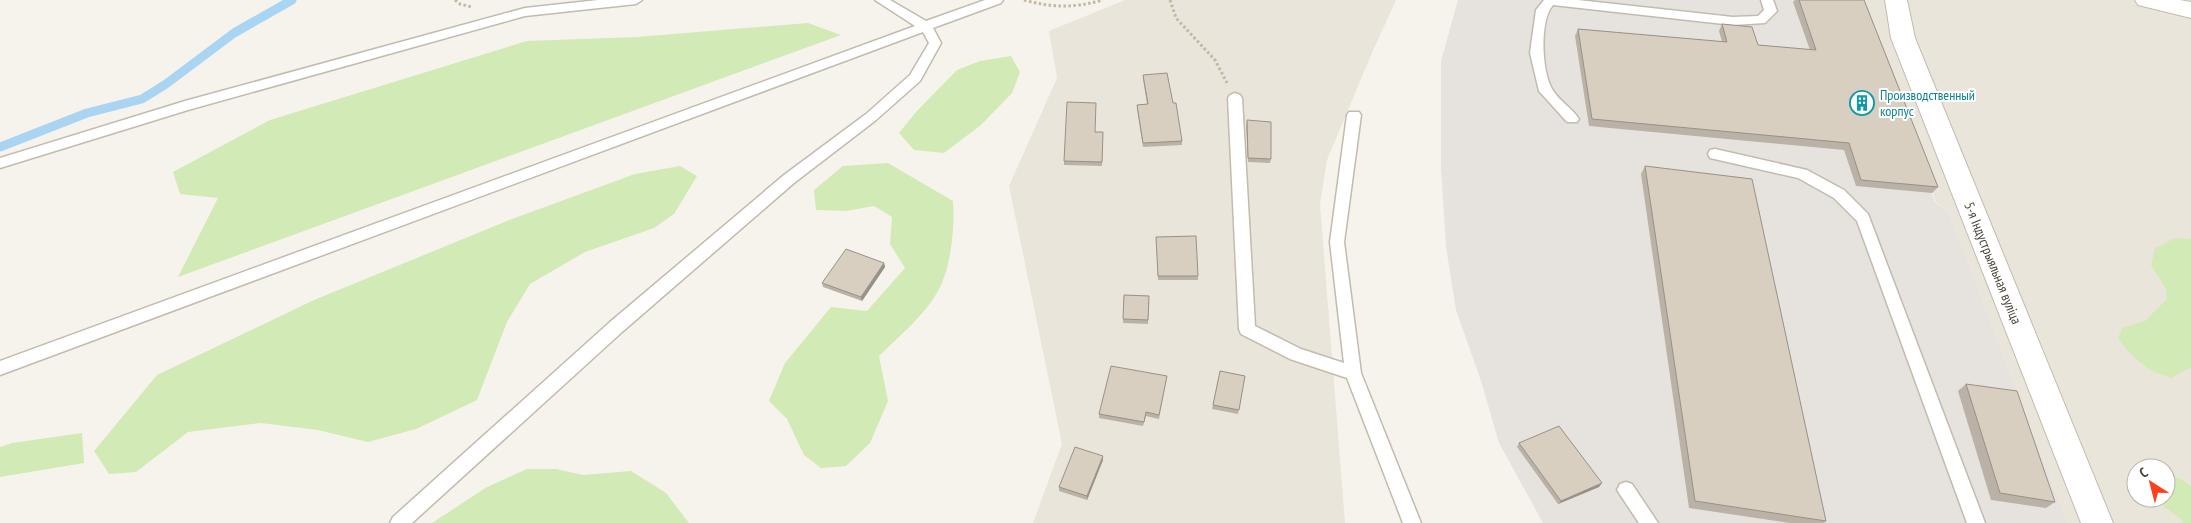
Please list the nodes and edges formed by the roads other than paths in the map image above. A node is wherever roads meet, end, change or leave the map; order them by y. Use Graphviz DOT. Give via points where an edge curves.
graph roads {
  1 [pos="636,0"];
  2 [pos="884,0"];
  3 [pos="997,0"];
  4 [pos="1767,0"];
  5 [pos="1896,0"];
  6 [pos="2146,0"];
  7 [pos="2191,10"];
  8 [pos="926,27"];
  9 [pos="1235,98"];
  10 [pos="1354,115"];
  11 [pos="1572,119"];
  12 [pos="1715,154"];
  13 [pos="0,163"];
  14 [pos="0,368"];
  15 [pos="1353,372"];
  16 [pos="1626,490"];
  17 [pos="399,523"];
  18 [pos="1412,523"];
  19 [pos="1649,523"];
  20 [pos="1976,523"];
  21 [pos="2097,523"];
  1 -- 13 [label="lane" via="525,12 185,106"];
  2 -- 8 [label="lane"];
  3 -- 8 [label="lane"];
  4 -- 11 [label="lane" via="1771,11 1761,20 1733,21 1550,1 1542,10 1536,52 1546,91"];
  5 -- 21 [label="street, 5-я Індустрыяльная вуліца" via="1903,38"];
  6 -- 7 [label="street"];
  8 -- 14 [label="lane"];
  8 -- 17 [label="lane" via="935,43 915,78 616,327"];
  9 -- 15 [label="lane" via="1247,329 1296,354"];
  10 -- 15 [label="lane" via="1337,242"];
  12 -- 20 [label="lane" via="1802,174 1839,194 1863,218"];
  15 -- 18 [label="lane"];
  16 -- 19 [label="lane"];
}
